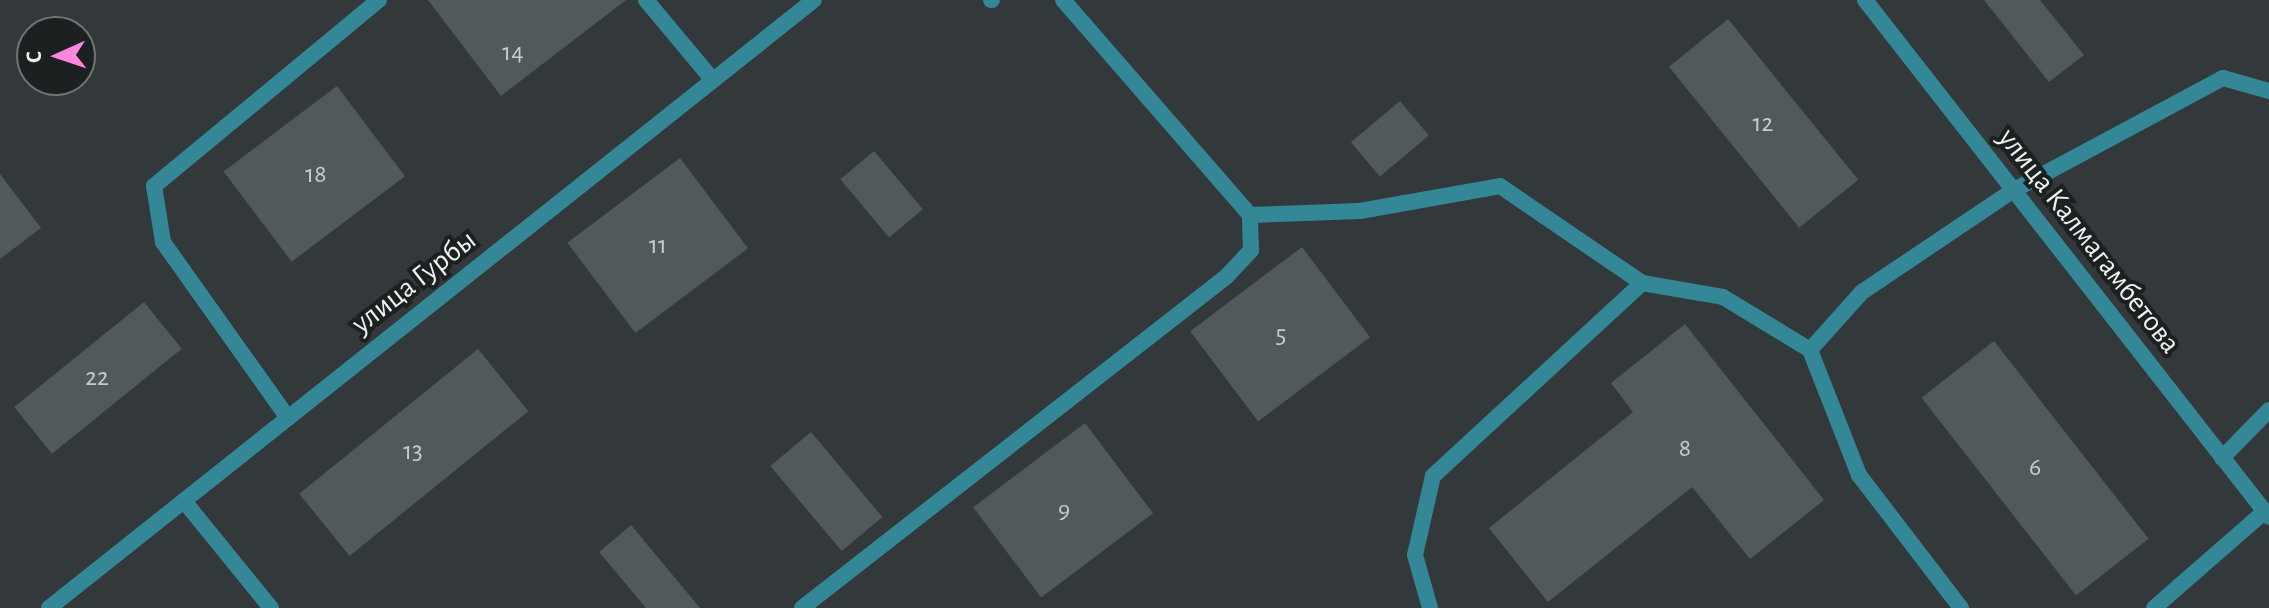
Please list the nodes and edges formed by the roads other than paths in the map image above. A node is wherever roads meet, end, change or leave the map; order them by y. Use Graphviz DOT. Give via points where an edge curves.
graph roads {
  1 [pos="379,0"];
  2 [pos="646,0"];
  3 [pos="814,0"];
  4 [pos="1063,0"];
  5 [pos="1865,0"];
  6 [pos="713,80"];
  7 [pos="2269,91"];
  8 [pos="2014,190"];
  9 [pos="1250,215"];
  10 [pos="1642,283"];
  11 [pos="1810,350"];
  12 [pos="2269,410"];
  13 [pos="288,418"];
  14 [pos="2222,458"];
  15 [pos="184,501"];
  16 [pos="2267,514"];
  17 [pos="1954,606"];
  18 [pos="49,608"];
  19 [pos="271,608"];
  20 [pos="802,608"];
  21 [pos="1430,608"];
  22 [pos="2154,608"];
  1 -- 13 [label="street" via="154,186 163,242"];
  2 -- 6 [label="street"];
  3 -- 6 [label="street, улица Гурбы"];
  4 -- 9 [label="street"];
  5 -- 8 [label="street, улица Калмагамбетова"];
  6 -- 13 [label="street, улица Гурбы"];
  7 -- 8 [label="street" via="2223,78"];
  8 -- 11 [label="street" via="1862,292"];
  8 -- 14 [label="street, улица Калмагамбетова"];
  9 -- 10 [label="street" via="1360,211 1500,186"];
  9 -- 20 [label="street" via="1251,250 1226,277"];
  10 -- 11 [label="street" via="1723,297"];
  10 -- 21 [label="street" via="1433,476 1415,555"];
  11 -- 17 [label="street" via="1859,475"];
  12 -- 14 [label="street"];
  13 -- 15 [label="street, улица Гурбы"];
  14 -- 16 [label="street, улица Калмагамбетова"];
  15 -- 18 [label="street, улица Гурбы"];
  15 -- 19 [label="street"];
  16 -- 22 [label="street"];
}
